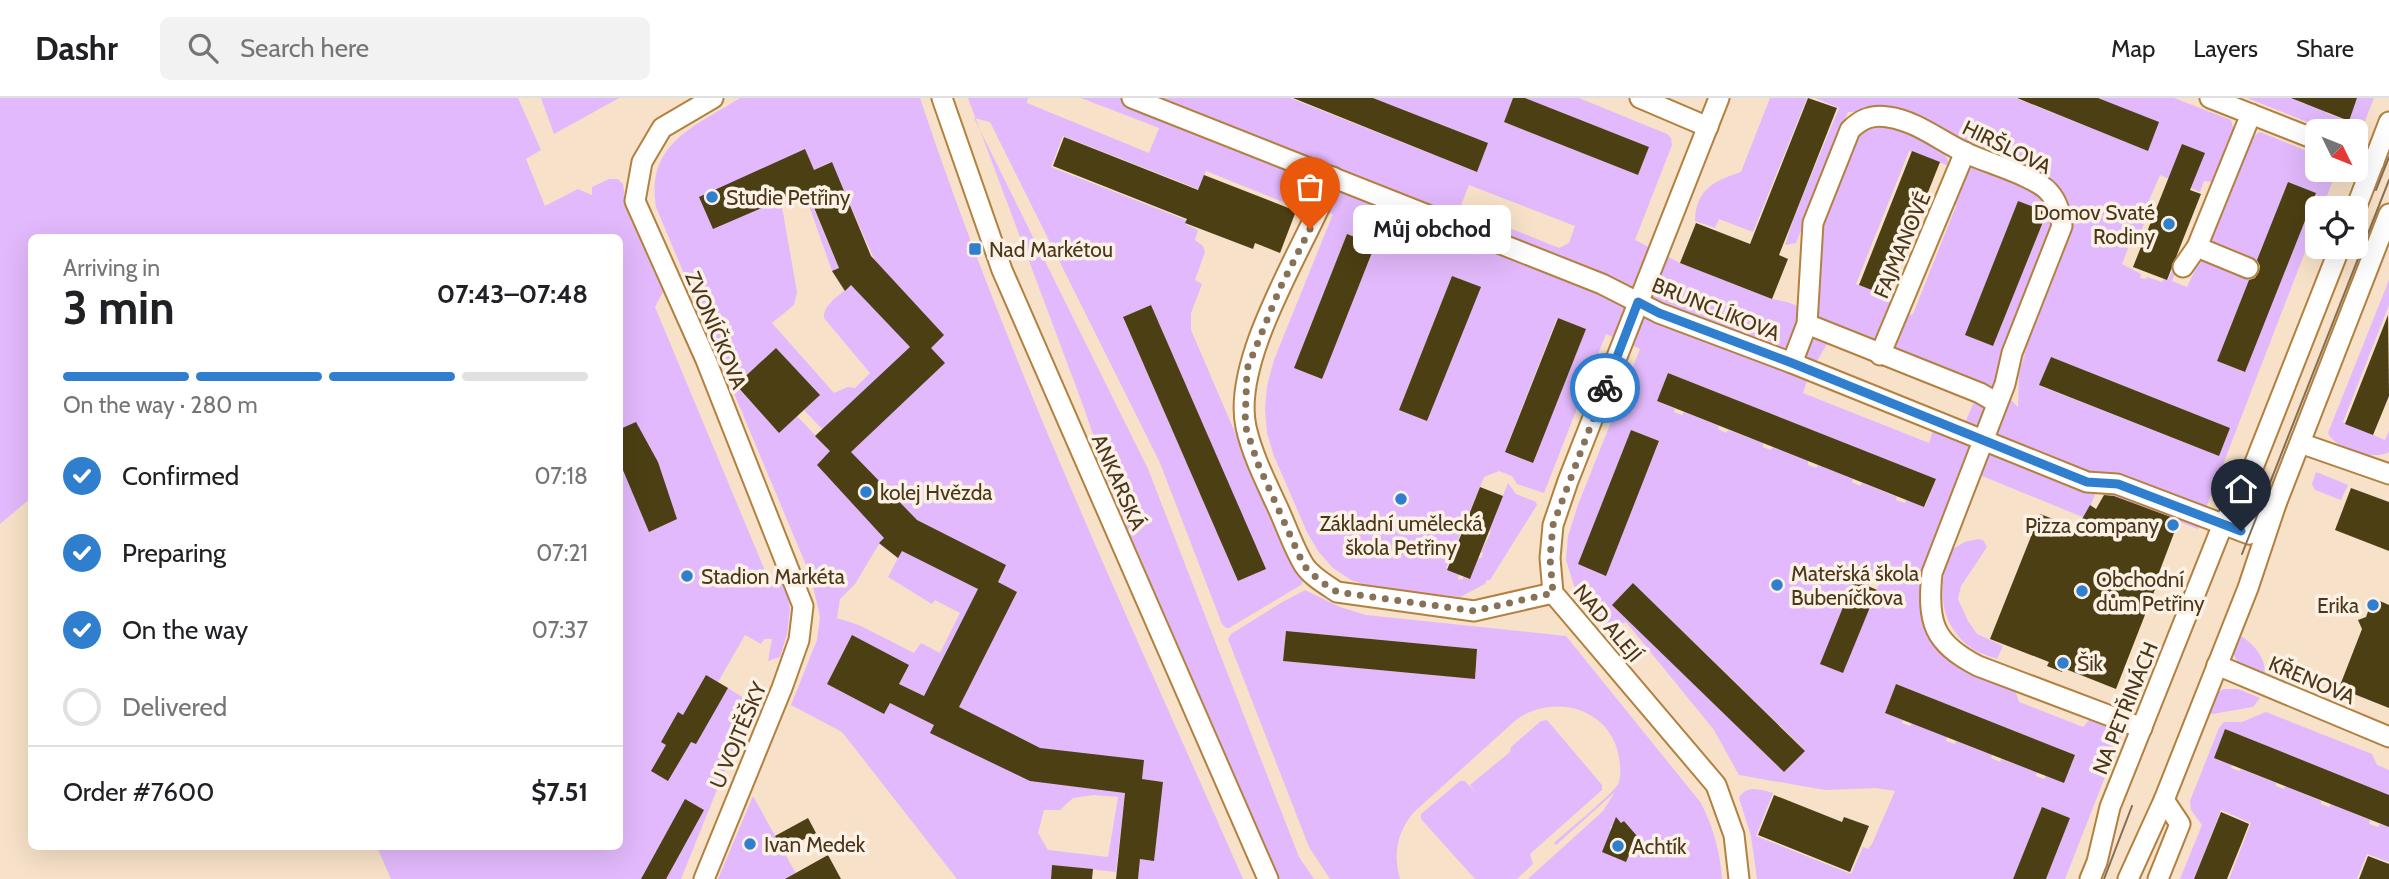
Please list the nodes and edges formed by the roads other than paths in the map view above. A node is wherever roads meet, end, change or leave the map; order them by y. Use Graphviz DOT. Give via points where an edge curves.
graph roads {
  1 [pos="713,98"];
  2 [pos="942,98"];
  3 [pos="1132,98"];
  4 [pos="1640,98"];
  5 [pos="1719,98"];
  6 [pos="2210,98"];
  7 [pos="2251,114"];
  8 [pos="2389,122"];
  9 [pos="1708,127"];
  10 [pos="2305,135"];
  11 [pos="1965,152"];
  12 [pos="2368,154"];
  13 [pos="1332,177"];
  14 [pos="2389,214"];
  15 [pos="2197,247"];
  16 [pos="2335,259"];
  17 [pos="2183,267"];
  18 [pos="2248,268"];
  19 [pos="1638,302"];
  20 [pos="1807,324"];
  21 [pos="1880,355"];
  22 [pos="1792,363"];
  23 [pos="1997,403"];
  24 [pos="1983,440"];
  25 [pos="2300,443"];
  26 [pos="2389,474"];
  27 [pos="2277,504"];
  28 [pos="2223,524"];
  29 [pos="1553,593"];
  30 [pos="803,606"];
  31 [pos="2217,665"];
  32 [pos="2142,727"];
  33 [pos="2389,737"];
  34 [pos="2164,800"];
  35 [pos="704,879"];
  36 [pos="1268,879"];
  37 [pos="1739,879"];
  38 [pos="2090,879"];
  39 [pos="2128,879"];
  40 [pos="2158,879"];
  1 -- 30 [label="street, ZVONÍČKOVA" via="662,128 642,162 635,201 706,360"];
  2 -- 36 [label="street, ANKARSKÁ" via="1012,293"];
  3 -- 13 [label="street, BRUNCLÍKOVA"];
  4 -- 9 [label="street"];
  5 -- 9 [label="street, NAD ALEJÍ"];
  6 -- 7 [label="street"];
  7 -- 10 [label="street"];
  7 -- 15 [label="street"];
  8 -- 12 [label="street"];
  9 -- 19 [label="street, NAD ALEJÍ"];
  11 -- 20 [label="street, HIRŠLOVA" via="1908,121 1886,116 1860,119 1850,130 1813,223"];
  11 -- 21 [label="street, FAJMANOVÉ"];
  11 -- 23 [label="street, HIRŠLOVA" via="2038,184 2060,209 2062,226"];
  13 -- 19 [label="street, BRUNCLÍKOVA"];
  13 -- 29 [label="street" via="1247,369 1245,425 1304,566 1337,592 1474,611"];
  14 -- 25 [label="street"];
  15 -- 17 [label="street"];
  15 -- 18 [label="street"];
  16 -- 28 [label="street, NA PETŘINÁCH" via="2243,493"];
  19 -- 22 [label="street, BRUNCLÍKOVA"];
  19 -- 29 [label="street, NAD ALEJÍ" via="1553,525"];
  20 -- 21 [label="street, BRUNCLÍKOVA"];
  20 -- 22 [label="street, HIRŠLOVA"];
  21 -- 23 [label="street, BRUNCLÍKOVA"];
  22 -- 24 [label="street, BRUNCLÍKOVA"];
  23 -- 24 [label="street, HIRŠLOVA"];
  24 -- 28 [label="street, BRUNCLÍKOVA" via="2087,482 2118,484"];
  24 -- 32 [label="street, HIRŠLOVA" via="1932,573 1929,604 1935,629 1958,656 1979,666"];
  25 -- 26 [label="street"];
  25 -- 27 [label="street"];
  27 -- 28 [label="street, BRUNCLÍKOVA" via="2249,534"];
  27 -- 31 [label="street"];
  28 -- 32 [label="street, NA PETŘINÁCH"];
  29 -- 37 [label="street, NAD ALEJÍ" via="1716,785 1734,835"];
  30 -- 35 [label="street, U VOJTĚŠKY" via="799,640 782,688"];
  31 -- 33 [label="street, KŘENOVA"];
  31 -- 34 [label="street"];
  32 -- 38 [label="street, NA PETŘINÁCH" via="2110,807"];
  34 -- 39 [label="street"];
  34 -- 40 [label="street" via="2180,824"];
}
